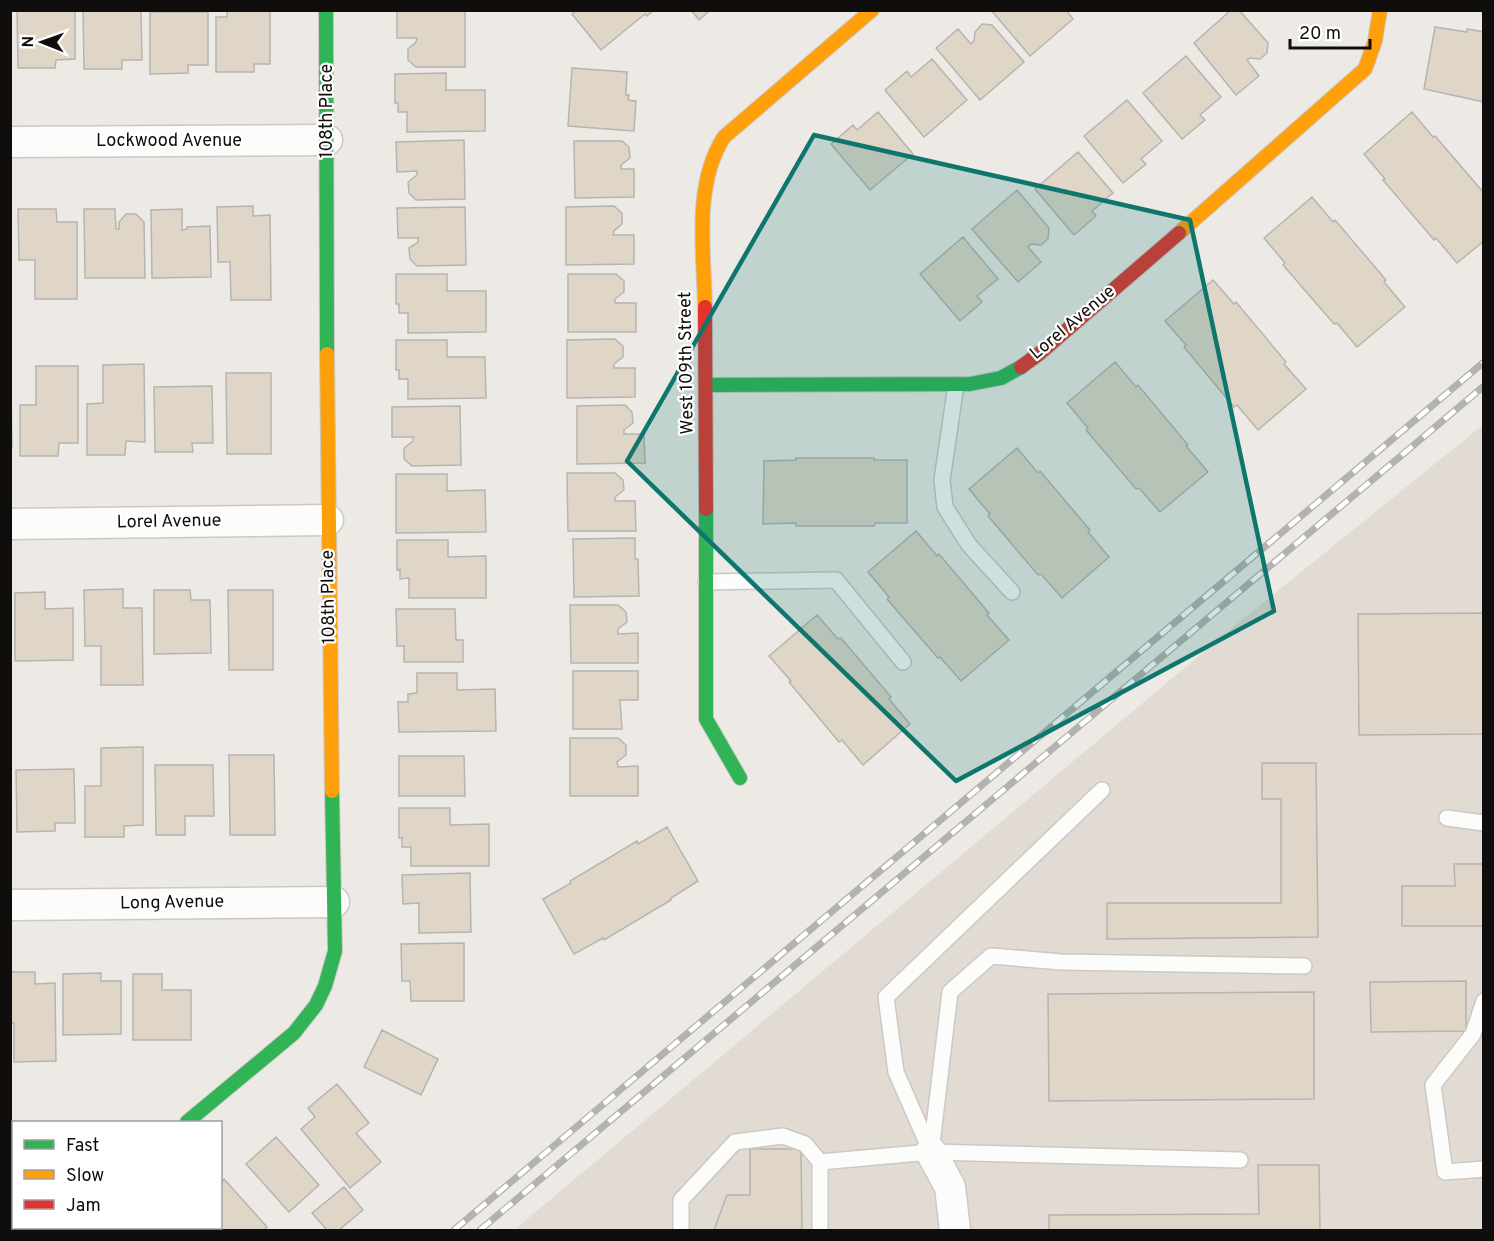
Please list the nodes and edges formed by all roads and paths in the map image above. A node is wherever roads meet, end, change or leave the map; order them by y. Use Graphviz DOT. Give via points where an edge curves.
graph roads {
  1 [pos="326,10"];
  2 [pos="872,10"];
  3 [pos="1380,10"];
  4 [pos="327,140"];
  5 [pos="10,142"];
  6 [pos="706,385"];
  7 [pos="956,385"];
  8 [pos="328,520"];
  9 [pos="10,524"];
  10 [pos="706,582"];
  11 [pos="1012,592"];
  12 [pos="903,662"];
  13 [pos="740,778"];
  14 [pos="1102,790"];
  15 [pos="1447,818"];
  16 [pos="1484,823"];
  17 [pos="334,902"];
  18 [pos="10,905"];
  19 [pos="1304,966"];
  20 [pos="1484,1001"];
  21 [pos="188,1121"];
  22 [pos="931,1152"];
  23 [pos="1240,1160"];
  24 [pos="820,1162"];
  25 [pos="1484,1169"];
  26 [pos="681,1230"];
  27 [pos="820,1230"];
  28 [pos="955,1230"];
  1 -- 4 [label="street, 108th Place"];
  2 -- 6 [label="street, West 109th Street" via="739,123 715,152 703,205"];
  3 -- 7 [label="street, Lorel Avenue" via="1365,69 1351,83 1040,353 1005,377 984,384"];
  4 -- 5 [label="street, Lockwood Avenue"];
  4 -- 8 [label="street, 108th Place"];
  6 -- 7 [label="street, Lorel Avenue"];
  6 -- 10 [label="street, West 109th Street"];
  7 -- 11 [label="lane" via="942,480 945,507 969,545"];
  8 -- 9 [label="street, Lorel Avenue"];
  8 -- 17 [label="street, 108th Place"];
  10 -- 12 [label="lane" via="836,580"];
  10 -- 13 [label="street, West 109th Street" via="706,719"];
  14 -- 22 [label="lane" via="886,997 896,1072"];
  15 -- 16 [label="lane"];
  17 -- 18 [label="street, Long Avenue"];
  17 -- 21 [label="street, 108th Place" via="331,974 321,998 294,1032"];
  19 -- 22 [label="lane" via="1061,962 991,956 950,993"];
  20 -- 25 [label="lane" via="1473,1034 1433,1085 1445,1172"];
  22 -- 23 [label="lane"];
  22 -- 24 [label="lane"];
  22 -- 28 [label="street" via="950,1187"];
  24 -- 26 [label="lane" via="805,1144 783,1136 735,1142 681,1200"];
  24 -- 27 [label="lane"];
}
